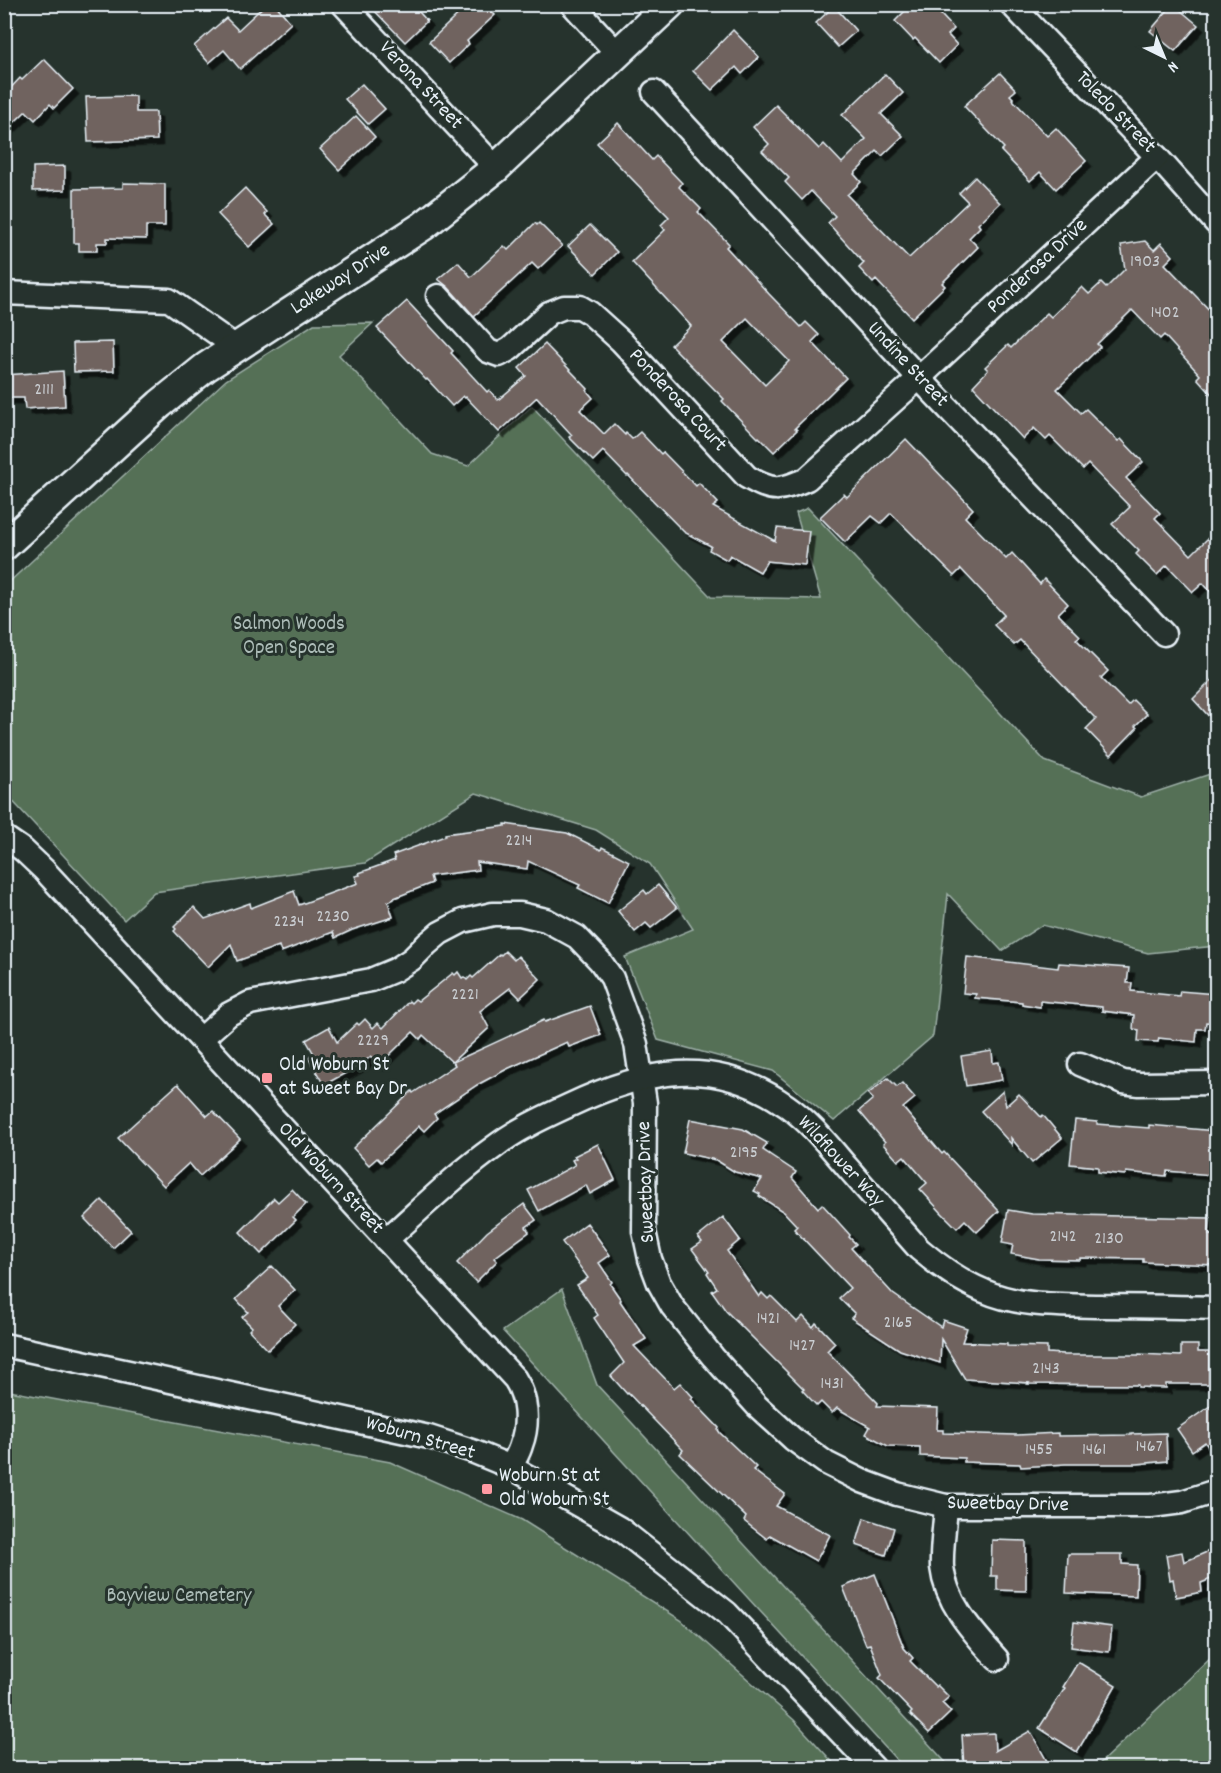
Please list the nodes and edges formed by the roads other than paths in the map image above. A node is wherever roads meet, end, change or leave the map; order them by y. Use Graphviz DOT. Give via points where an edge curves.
graph roads {
  1 [pos="343,4"];
  2 [pos="572,4"];
  3 [pos="670,4"];
  4 [pos="1011,4"];
  5 [pos="617,53"];
  6 [pos="654,92"];
  7 [pos="1157,157"];
  8 [pos="496,168"];
  9 [pos="1216,223"];
  10 [pos="4,293"];
  11 [pos="438,296"];
  12 [pos="236,346"];
  13 [pos="919,378"];
  14 [pos="4,546"];
  15 [pos="1164,634"];
  16 [pos="4,837"];
  17 [pos="201,1039"];
  18 [pos="1080,1064"];
  19 [pos="642,1077"];
  20 [pos="1216,1083"];
  21 [pos="386,1240"];
  22 [pos="1216,1308"];
  23 [pos="4,1345"];
  24 [pos="511,1467"];
  25 [pos="1216,1491"];
  26 [pos="946,1506"];
  27 [pos="997,1659"];
  28 [pos="874,1768"];
  1 -- 8 [label="street, Verona Street"];
  2 -- 5 [label="street"];
  3 -- 5 [label="main road, Lakeway Drive"];
  4 -- 7 [label="street, Toledo Street"];
  5 -- 8 [label="main road, Lakeway Drive"];
  6 -- 13 [label="street, Undine Street"];
  7 -- 9 [label="street, Toledo Street"];
  7 -- 13 [label="street, Ponderosa Drive"];
  8 -- 12 [label="main road, Lakeway Drive" via="423,226"];
  10 -- 12 [label="street" via="169,300"];
  11 -- 13 [label="street, Ponderosa Court" via="488,351 499,355 549,313 564,307 580,307 621,341 747,477 765,487 787,488 807,479"];
  12 -- 14 [label="main road, Lakeway Drive" via="160,404"];
  13 -- 15 [label="street, Undine Street"];
  16 -- 17 [label="street, Old Woburn Street" via="44,870"];
  17 -- 19 [label="street, Sweetbay Drive" via="229,1014 250,1003 371,980 395,970 440,933 463,921 493,914 520,914 546,920 577,937 600,961 612,978 636,1044"];
  17 -- 21 [label="street, Old Woburn Street"];
  18 -- 20 [label="street" via="1124,1082"];
  19 -- 21 [label="street, Wildflower Way" via="523,1127 492,1148"];
  19 -- 22 [label="street, Wildflower Way" via="699,1072 761,1089 819,1135 926,1255 959,1279 986,1292 1048,1305"];
  19 -- 26 [label="street, Sweetbay Drive" via="646,1127 645,1231 650,1259 672,1306 750,1398 793,1440 862,1481"];
  21 -- 24 [label="street, Old Woburn Street" via="520,1386 525,1430"];
  23 -- 24 [label="street, Woburn Street" via="420,1435"];
  24 -- 28 [label="street, Woburn Street" via="619,1528 727,1612"];
  25 -- 26 [label="street, Sweetbay Drive" via="1182,1502 1151,1506"];
  26 -- 27 [label="street" via="942,1568 951,1598 968,1626"];
}
